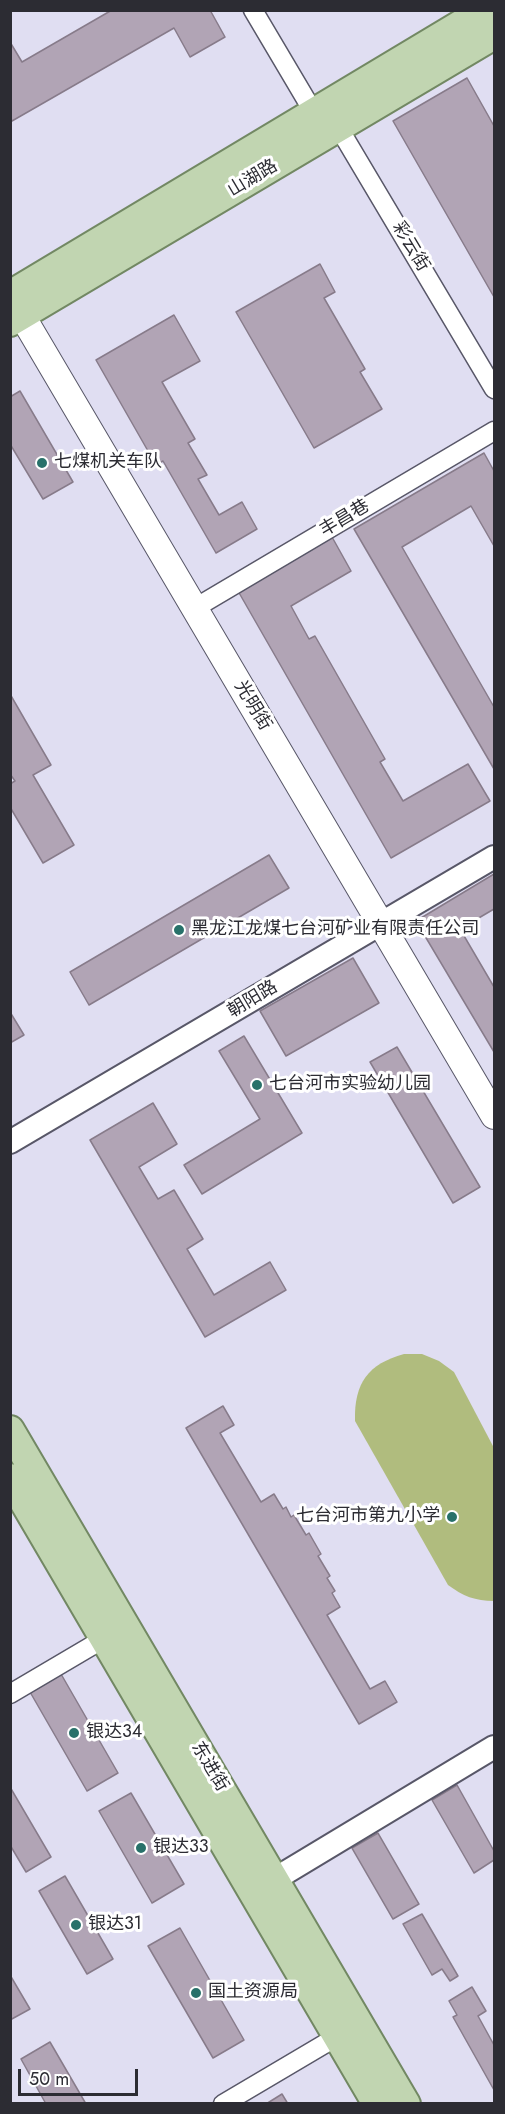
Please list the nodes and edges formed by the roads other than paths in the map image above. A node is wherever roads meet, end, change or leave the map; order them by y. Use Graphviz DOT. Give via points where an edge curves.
graph roads {
  1 [pos="253,10"];
  2 [pos="485,10"];
  3 [pos="495,34"];
  4 [pos="326,116"];
  5 [pos="14,307"];
  6 [pos="495,389"];
  7 [pos="495,431"];
  8 [pos="195,608"];
  9 [pos="495,857"];
  10 [pos="381,924"];
  11 [pos="495,1116"];
  12 [pos="10,1142"];
  13 [pos="10,1430"];
  14 [pos="10,1478"];
  15 [pos="105,1638"];
  16 [pos="10,1694"];
  17 [pos="495,1747"];
  18 [pos="275,1880"];
  19 [pos="338,2036"];
  20 [pos="223,2103"];
  21 [pos="377,2103"];
  22 [pos="406,2103"];
  1 -- 4 [label="street, 彩云街"];
  2 -- 4 [label="main road, 山湖路"];
  3 -- 4 [label="main road, 山湖路"];
  4 -- 5 [label="main road, 山湖路"];
  4 -- 6 [label="street, 彩云街"];
  5 -- 8 [label="main road, 光明街"];
  7 -- 8 [label="street, 丰昌巷"];
  8 -- 10 [label="main road, 光明街"];
  9 -- 10 [label="street, 朝阳路"];
  10 -- 11 [label="main road, 光明街"];
  10 -- 12 [label="street, 朝阳路"];
  13 -- 18 [label="main road, 东进街"];
  14 -- 15 [label="main road, 东进街"];
  15 -- 16 [label="street"];
  15 -- 19 [label="main road, 东进街"];
  17 -- 18 [label="street"];
  18 -- 22 [label="main road, 东进街"];
  19 -- 20 [label="street"];
  19 -- 21 [label="main road, 东进街"];
}
